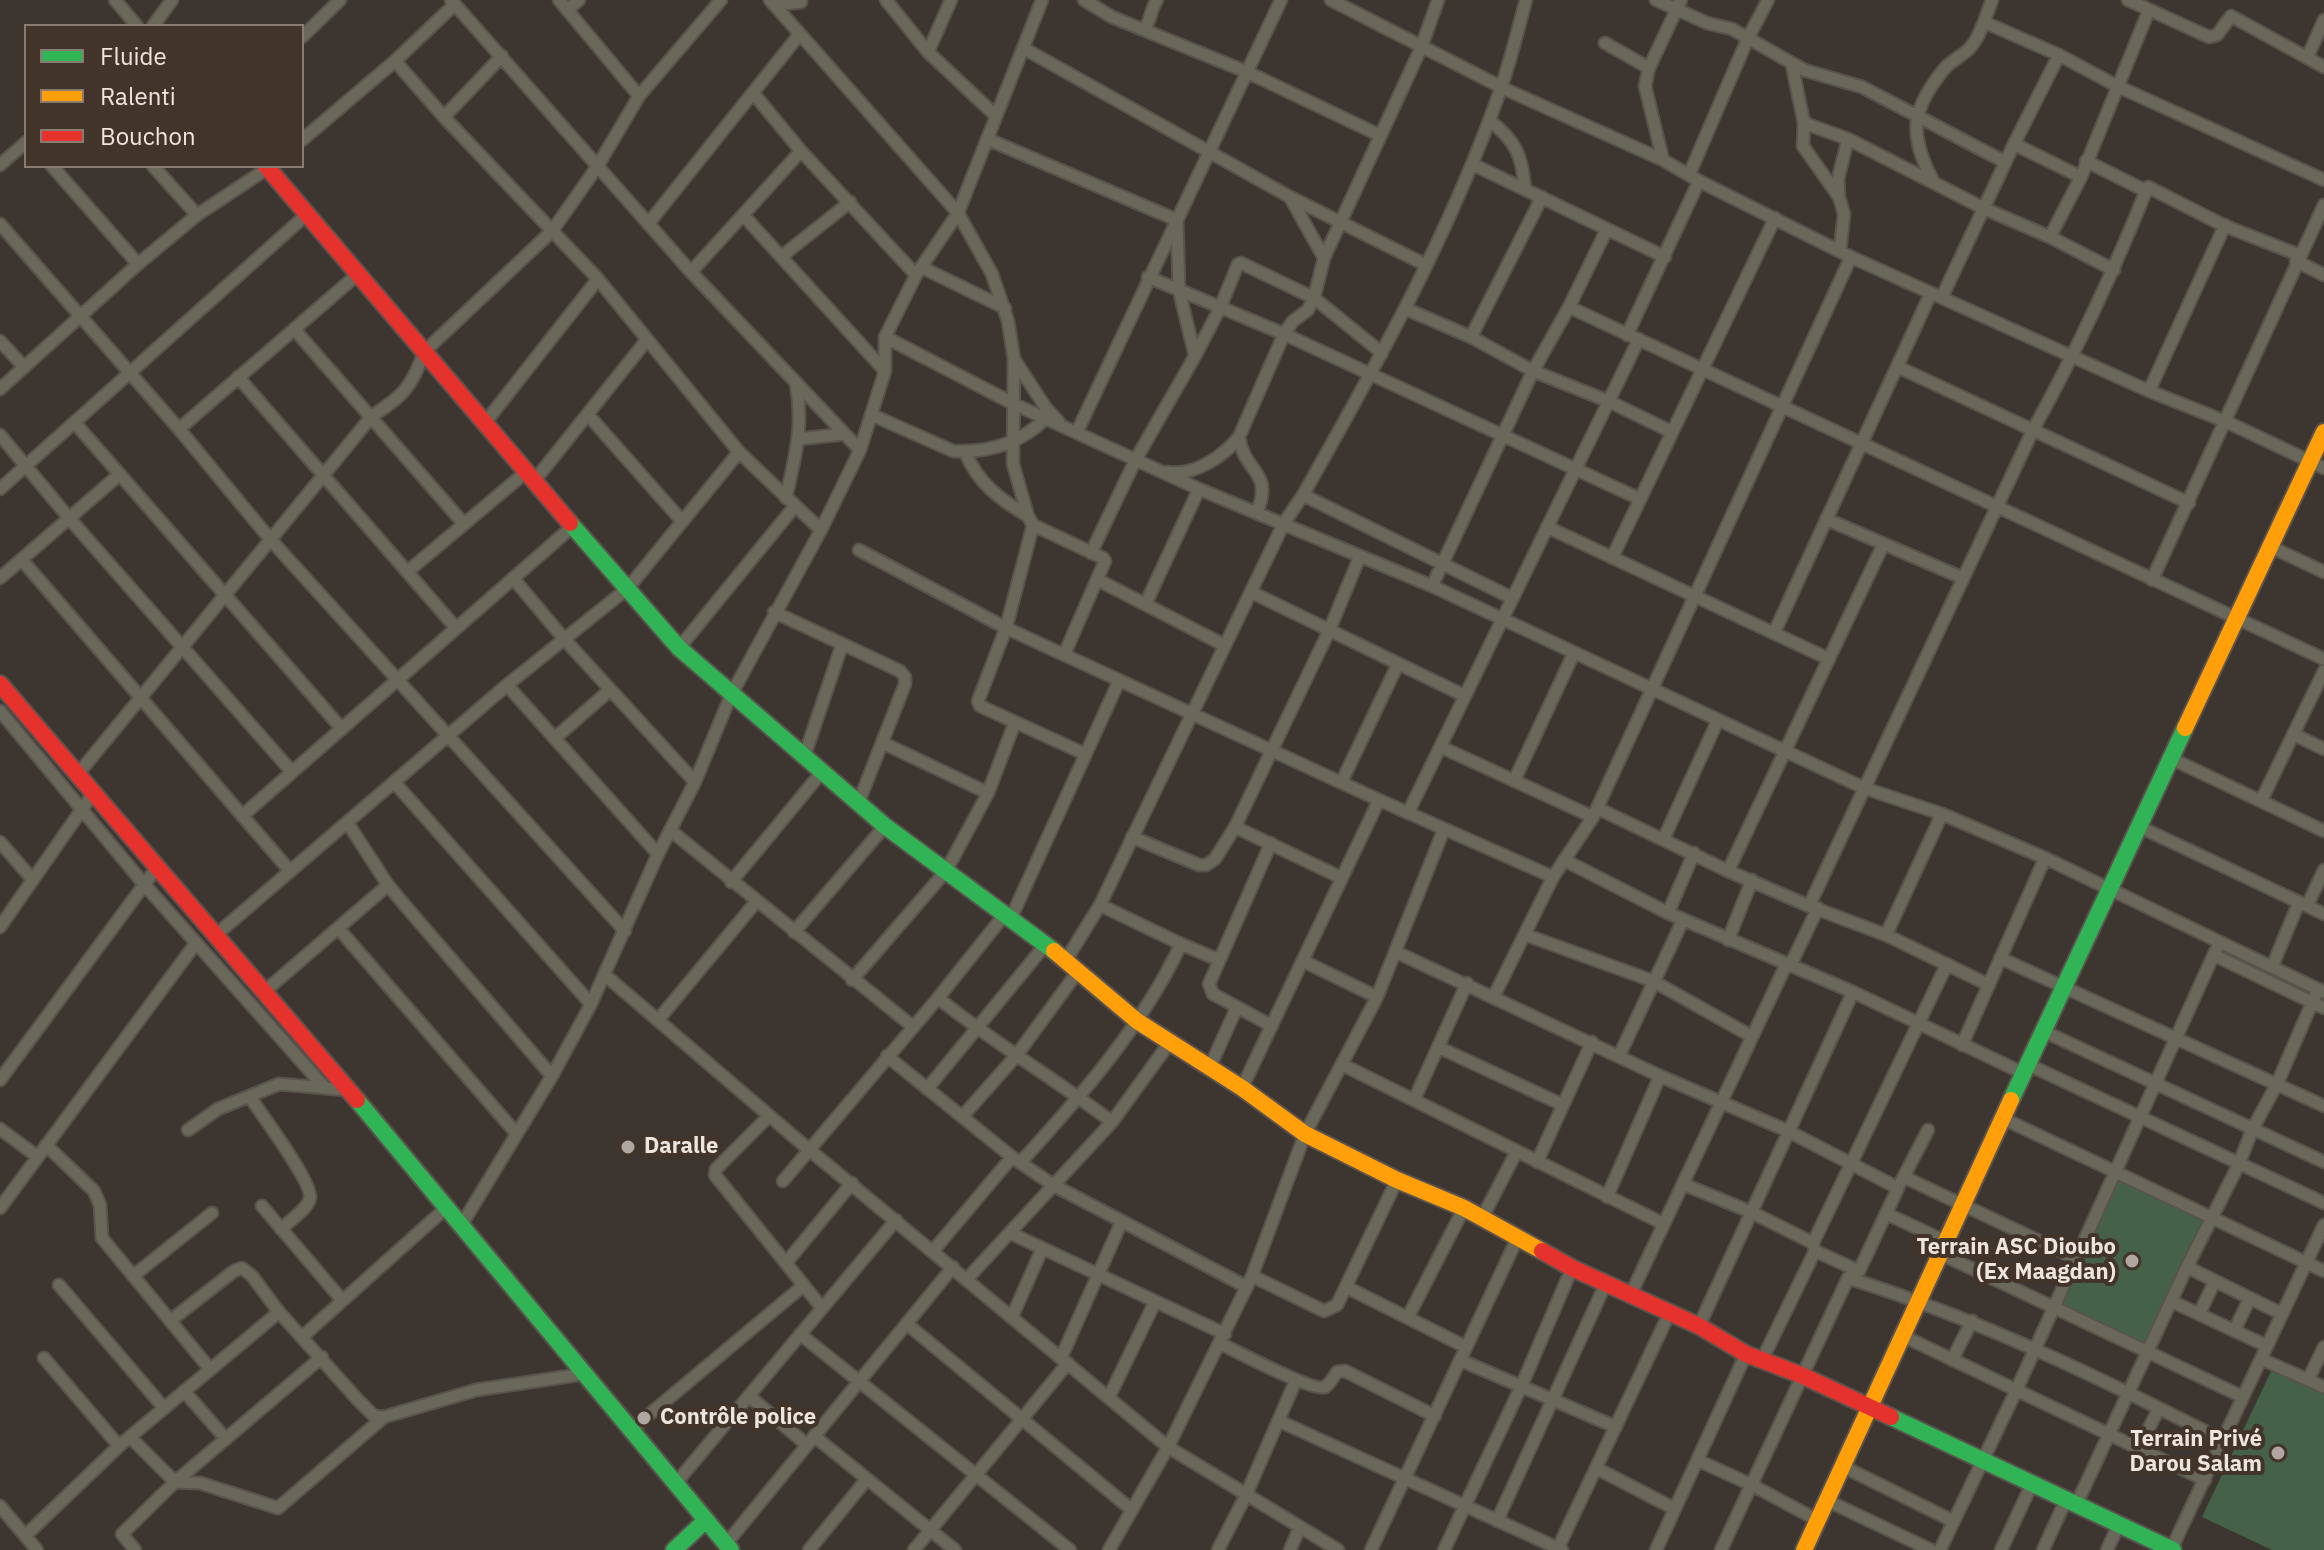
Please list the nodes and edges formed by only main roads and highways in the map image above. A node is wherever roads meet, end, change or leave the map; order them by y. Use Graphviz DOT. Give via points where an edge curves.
graph roads {
  1 [pos="269,168"];
  2 [pos="2324,432"];
  3 [pos="2317,465"];
  4 [pos="0,684"];
  5 [pos="1869,1408"];
  6 [pos="706,1520"];
  7 [pos="729,1547"];
  8 [pos="674,1550"];
  9 [pos="1804,1550"];
  10 [pos="2172,1550"];
  1 -- 5 [label="main road" via="679,648 885,826 1046,944 1137,1021 1305,1134 1464,1208 1572,1268 1754,1357"];
  2 -- 3 [label="main road"];
  3 -- 5 [label="main road" via="2271,547"];
  4 -- 6 [label="main road" via="462,1224"];
  5 -- 9 [label="main road"];
  5 -- 10 [label="main road"];
  6 -- 7 [label="main road"];
  6 -- 8 [label="main road"];
}
